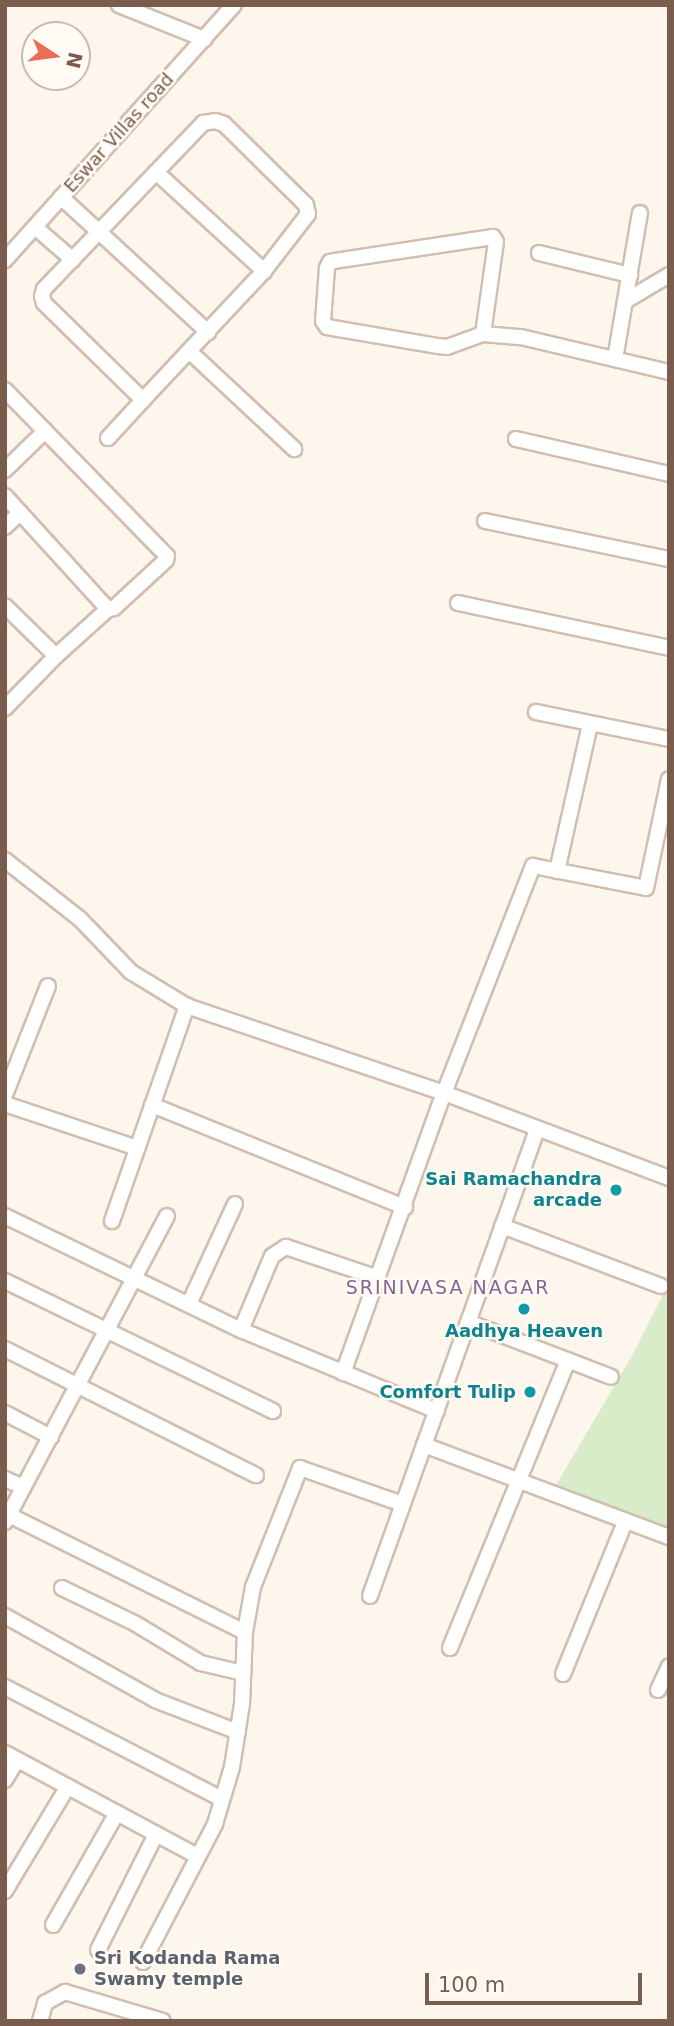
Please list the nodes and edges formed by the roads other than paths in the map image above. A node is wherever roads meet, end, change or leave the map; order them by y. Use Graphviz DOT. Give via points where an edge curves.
graph roads {
  1 [pos="120,5"];
  2 [pos="234,5"];
  3 [pos="204,39"];
  4 [pos="156,172"];
  5 [pos="61,197"];
  6 [pos="640,214"];
  7 [pos="36,227"];
  8 [pos="99,235"];
  9 [pos="539,253"];
  10 [pos="5,260"];
  11 [pos="73,260"];
  12 [pos="264,271"];
  13 [pos="630,275"];
  14 [pos="669,275"];
  15 [pos="627,300"];
  16 [pos="208,332"];
  17 [pos="483,334"];
  18 [pos="190,351"];
  19 [pos="615,359"];
  20 [pos="669,372"];
  21 [pos="5,390"];
  22 [pos="144,400"];
  23 [pos="46,431"];
  24 [pos="108,438"];
  25 [pos="516,439"];
  26 [pos="294,449"];
  27 [pos="5,470"];
  28 [pos="669,474"];
  29 [pos="5,496"];
  30 [pos="20,513"];
  31 [pos="485,521"];
  32 [pos="5,527"];
  33 [pos="669,559"];
  34 [pos="458,603"];
  35 [pos="5,606"];
  36 [pos="108,609"];
  37 [pos="669,648"];
  38 [pos="56,656"];
  39 [pos="5,708"];
  40 [pos="536,712"];
  41 [pos="590,724"];
  42 [pos="669,739"];
  43 [pos="669,779"];
  44 [pos="5,860"];
  45 [pos="557,871"];
  46 [pos="48,986"];
  47 [pos="187,1006"];
  48 [pos="444,1093"];
  49 [pos="5,1095"];
  50 [pos="5,1104"];
  51 [pos="152,1105"];
  52 [pos="537,1129"];
  53 [pos="137,1148"];
  54 [pos="669,1178"];
  55 [pos="235,1204"];
  56 [pos="405,1207"];
  57 [pos="5,1216"];
  58 [pos="167,1216"];
  59 [pos="112,1221"];
  60 [pos="502,1226"];
  61 [pos="137,1278"];
  62 [pos="377,1278"];
  63 [pos="5,1281"];
  64 [pos="661,1286"];
  65 [pos="190,1304"];
  66 [pos="468,1322"];
  67 [pos="241,1330"];
  68 [pos="107,1333"];
  69 [pos="5,1349"];
  70 [pos="568,1360"];
  71 [pos="343,1373"];
  72 [pos="611,1377"];
  73 [pos="79,1384"];
  74 [pos="273,1411"];
  75 [pos="437,1411"];
  76 [pos="5,1413"];
  77 [pos="51,1437"];
  78 [pos="424,1445"];
  79 [pos="256,1475"];
  80 [pos="5,1479"];
  81 [pos="520,1482"];
  82 [pos="23,1488"];
  83 [pos="403,1504"];
  84 [pos="7,1518"];
  85 [pos="625,1522"];
  86 [pos="669,1537"];
  87 [pos="62,1588"];
  88 [pos="370,1596"];
  89 [pos="5,1616"];
  90 [pos="245,1632"];
  91 [pos="450,1648"];
  92 [pos="669,1666"];
  93 [pos="243,1673"];
  94 [pos="563,1674"];
  95 [pos="5,1687"];
  96 [pos="658,1690"];
  97 [pos="238,1732"];
  98 [pos="11,1756"];
  99 [pos="5,1780"];
  100 [pos="68,1786"];
  101 [pos="222,1799"];
  102 [pos="117,1813"];
  103 [pos="156,1834"];
  104 [pos="197,1856"];
  105 [pos="5,1891"];
  106 [pos="53,1925"];
  107 [pos="98,1950"];
  108 [pos="144,1962"];
  109 [pos="40,2021"];
  110 [pos="163,2021"];
  1 -- 3 [label="street"];
  2 -- 3 [label="street, Eswar Villas road"];
  3 -- 5 [label="street, Eswar Villas road"];
  4 -- 8 [label="street"];
  4 -- 12 [label="street"];
  4 -- 12 [label="street" via="203,124 224,124 306,205 305,221"];
  5 -- 7 [label="street, Eswar Villas road"];
  5 -- 8 [label="street"];
  6 -- 13 [label="street"];
  7 -- 10 [label="street, Eswar Villas road"];
  7 -- 11 [label="street"];
  8 -- 11 [label="street"];
  8 -- 16 [label="street"];
  9 -- 13 [label="street"];
  11 -- 22 [label="street" via="44,289 44,303"];
  12 -- 16 [label="street"];
  13 -- 15 [label="street"];
  14 -- 15 [label="street"];
  15 -- 19 [label="street"];
  16 -- 18 [label="street"];
  17 -- 17 [label="street" via="438,346 327,327 323,321 327,268 335,261 494,237"];
  17 -- 19 [label="street" via="521,337"];
  18 -- 22 [label="street"];
  18 -- 26 [label="street"];
  19 -- 20 [label="street"];
  21 -- 23 [label="street"];
  22 -- 24 [label="street"];
  23 -- 27 [label="street"];
  23 -- 36 [label="street" via="167,556"];
  25 -- 28 [label="street"];
  29 -- 30 [label="street"];
  30 -- 32 [label="street"];
  30 -- 36 [label="street"];
  31 -- 33 [label="street"];
  34 -- 37 [label="street"];
  35 -- 38 [label="street"];
  36 -- 38 [label="street"];
  38 -- 39 [label="street"];
  40 -- 41 [label="street"];
  41 -- 42 [label="street"];
  41 -- 45 [label="street"];
  43 -- 45 [label="street" via="646,888"];
  44 -- 47 [label="street" via="80,919 131,972"];
  45 -- 48 [label="street" via="533,866"];
  46 -- 49 [label="street"];
  47 -- 48 [label="street"];
  47 -- 51 [label="street"];
  48 -- 52 [label="street"];
  48 -- 56 [label="street"];
  50 -- 53 [label="street"];
  51 -- 53 [label="street"];
  51 -- 56 [label="street"];
  52 -- 54 [label="street"];
  52 -- 60 [label="street"];
  53 -- 59 [label="street"];
  55 -- 65 [label="street"];
  56 -- 62 [label="street"];
  57 -- 61 [label="street"];
  58 -- 61 [label="street"];
  60 -- 64 [label="street"];
  60 -- 66 [label="street"];
  61 -- 65 [label="street"];
  61 -- 68 [label="street"];
  62 -- 67 [label="street" via="286,1247 272,1256"];
  62 -- 71 [label="street"];
  63 -- 68 [label="street"];
  65 -- 67 [label="street"];
  66 -- 70 [label="street"];
  66 -- 75 [label="street"];
  67 -- 71 [label="street"];
  68 -- 73 [label="street"];
  68 -- 74 [label="street"];
  69 -- 73 [label="street"];
  70 -- 72 [label="street"];
  70 -- 81 [label="street"];
  71 -- 75 [label="street"];
  73 -- 77 [label="street"];
  73 -- 79 [label="street"];
  75 -- 78 [label="street"];
  76 -- 77 [label="street"];
  77 -- 82 [label="street"];
  78 -- 81 [label="street"];
  78 -- 83 [label="street"];
  80 -- 82 [label="street"];
  81 -- 85 [label="street"];
  81 -- 91 [label="street"];
  82 -- 84 [label="street"];
  83 -- 88 [label="street"];
  83 -- 90 [label="street" via="300,1468 253,1587"];
  84 -- 90 [label="street"];
  85 -- 86 [label="street"];
  85 -- 94 [label="street"];
  87 -- 93 [label="street" via="201,1663"];
  89 -- 97 [label="street" via="155,1700"];
  90 -- 93 [label="street"];
  92 -- 96 [label="street"];
  93 -- 97 [label="street"];
  95 -- 101 [label="street"];
  97 -- 101 [label="street"];
  98 -- 99 [label="street"];
  98 -- 100 [label="street"];
  100 -- 102 [label="street"];
  100 -- 105 [label="street"];
  101 -- 104 [label="street" via="215,1824"];
  102 -- 103 [label="street"];
  102 -- 106 [label="street"];
  103 -- 104 [label="street"];
  103 -- 107 [label="street"];
  104 -- 108 [label="street"];
  109 -- 110 [label="street" via="45,2003 65,1992"];
}
